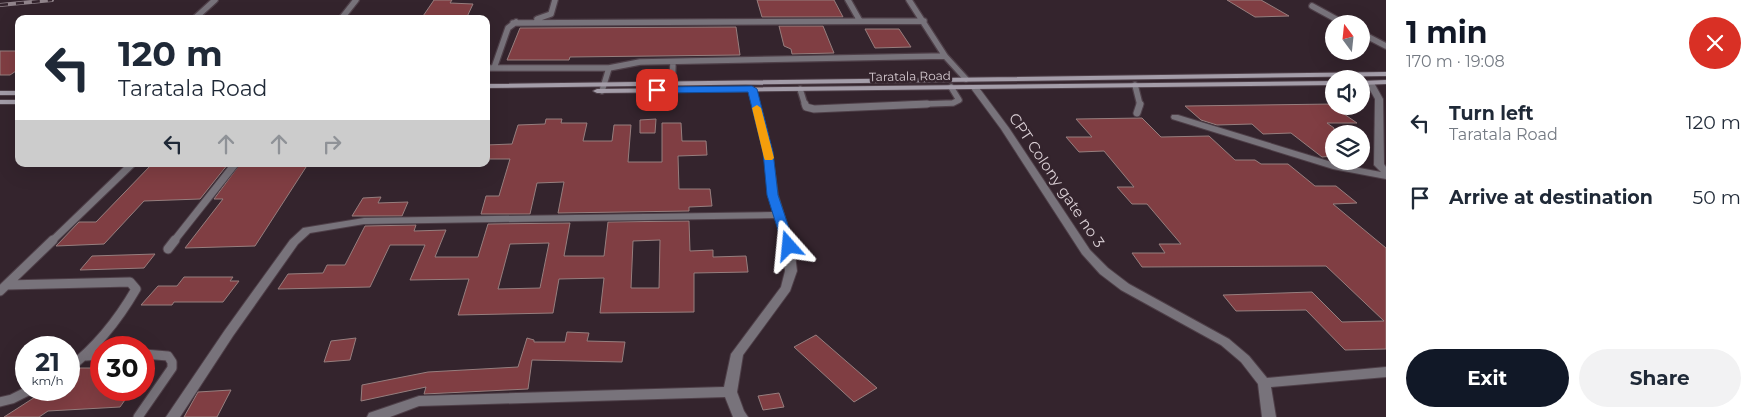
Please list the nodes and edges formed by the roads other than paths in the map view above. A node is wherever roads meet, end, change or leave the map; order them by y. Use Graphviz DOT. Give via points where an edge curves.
graph roads {
  1 [pos="215,0"];
  2 [pos="356,0"];
  3 [pos="555,0"];
  4 [pos="848,0"];
  5 [pos="909,0"];
  6 [pos="1312,6"];
  7 [pos="198,15"];
  8 [pos="344,15"];
  9 [pos="1328,15"];
  10 [pos="860,21"];
  11 [pos="924,21"];
  12 [pos="512,23"];
  13 [pos="1370,38"];
  14 [pos="1386,46"];
  15 [pos="946,56"];
  16 [pos="672,62"];
  17 [pos="490,68"];
  18 [pos="494,68"];
  19 [pos="609,68"];
  20 [pos="1376,74"];
  21 [pos="1386,74"];
  22 [pos="1386,82"];
  23 [pos="970,83"];
  24 [pos="1325,83"];
  25 [pos="1370,83"];
  26 [pos="1135,85"];
  27 [pos="490,86"];
  28 [pos="672,86"];
  29 [pos="602,87"];
  30 [pos="951,87"];
  31 [pos="800,88"];
  32 [pos="1370,88"];
  33 [pos="752,89"];
  34 [pos="0,93"];
  35 [pos="15,93"];
  36 [pos="490,93"];
  37 [pos="0,102"];
  38 [pos="15,102"];
  39 [pos="1137,113"];
  40 [pos="1175,117"];
  41 [pos="129,167"];
  42 [pos="233,167"];
  43 [pos="1386,172"];
  44 [pos="1386,176"];
  45 [pos="779,215"];
  46 [pos="168,249"];
  47 [pos="3,288"];
  48 [pos="155,354"];
  49 [pos="86,356"];
  50 [pos="90,356"];
  51 [pos="80,360"];
  52 [pos="1386,372"];
  53 [pos="1264,383"];
  54 [pos="155,392"];
  55 [pos="730,392"];
  56 [pos="15,398"];
  57 [pos="149,401"];
  58 [pos="0,402"];
  59 [pos="138,417"];
  60 [pos="173,417"];
  61 [pos="374,417"];
  62 [pos="741,417"];
  63 [pos="1268,417"];
  1 -- 7 [label="lane"];
  2 -- 8 [label="lane"];
  3 -- 12 [label="lane" via="548,17"];
  4 -- 10 [label="lane"];
  5 -- 11 [label="lane"];
  6 -- 9 [label="lane"];
  10 -- 11 [label="lane"];
  10 -- 12 [label="lane"];
  11 -- 15 [label="lane"];
  12 -- 18 [label="lane"];
  13 -- 14 [label="lane"];
  15 -- 16 [label="lane"];
  15 -- 23 [label="lane"];
  16 -- 19 [label="lane" via="640,62"];
  16 -- 28 [label="lane"];
  17 -- 18 [label="lane"];
  18 -- 19 [label="lane"];
  19 -- 29 [label="lane"];
  20 -- 21 [label="main road"];
  20 -- 22 [label="main road"];
  20 -- 23 [label="main road"];
  22 -- 25 [label="main road"];
  23 -- 26 [label="main road, Taratala Road"];
  23 -- 28 [label="main road"];
  23 -- 30 [label="main road, Taratala Road"];
  23 -- 53 [label="street, CPT Colony gate no 3" via="1004,128 1086,252 1104,271 1125,287 1225,342 1245,359"];
  24 -- 26 [label="main road, Taratala Road"];
  26 -- 39 [label="lane" via="1140,105"];
  27 -- 29 [label="main road"];
  28 -- 29 [label="main road, Taratala Road"];
  28 -- 33 [label="main road, Taratala Road"];
  29 -- 36 [label="main road, Taratala Road"];
  30 -- 31 [label="main road, Taratala Road"];
  30 -- 31 [label="lane" via="959,100 953,103 814,109 806,107"];
  31 -- 33 [label="main road, Taratala Road"];
  32 -- 43 [label="street" via="1379,99 1379,165"];
  33 -- 45 [label="street"];
  34 -- 35 [label="main road"];
  37 -- 38 [label="main road"];
  40 -- 44 [label="street" via="1336,167"];
  41 -- 47 [label="lane"];
  42 -- 46 [label="lane"];
  45 -- 55 [label="street" via="789,246 790,271 786,288 738,354"];
  45 -- 60 [label="street" via="364,221 307,230 277,264"];
  47 -- 49 [label="lane" via="130,282 134,285 136,289 121,314"];
  48 -- 54 [label="lane" via="166,354 173,362"];
  49 -- 50 [label="lane"];
  49 -- 51 [label="lane"];
  52 -- 53 [label="street"];
  53 -- 63 [label="street"];
  55 -- 61 [label="street" via="419,402"];
  55 -- 62 [label="street"];
  56 -- 58 [label="lane"];
  57 -- 59 [label="lane"];
}
